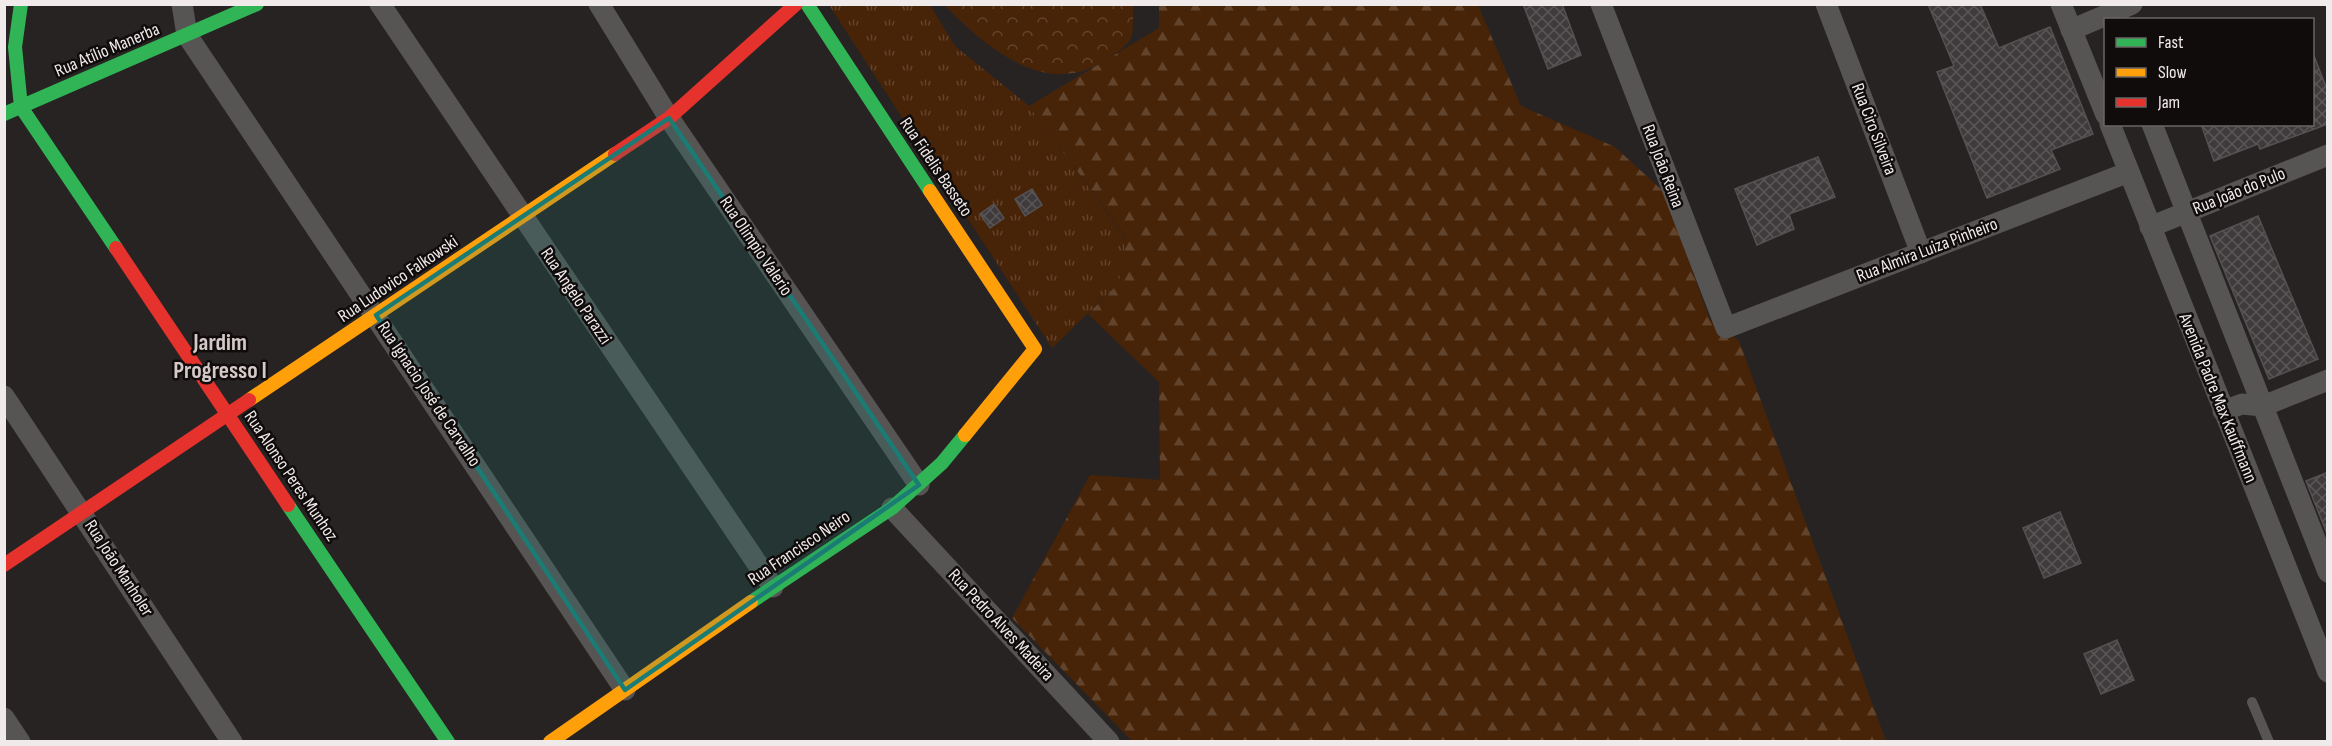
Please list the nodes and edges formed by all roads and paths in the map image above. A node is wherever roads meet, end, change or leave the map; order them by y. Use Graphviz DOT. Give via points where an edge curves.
graph roads {
  1 [pos="21,4"];
  2 [pos="182,4"];
  3 [pos="257,4"];
  4 [pos="380,4"];
  5 [pos="599,4"];
  6 [pos="796,4"];
  7 [pos="807,4"];
  8 [pos="1601,4"];
  9 [pos="1826,4"];
  10 [pos="2061,4"];
  11 [pos="2132,4"];
  12 [pos="2107,13"];
  13 [pos="2071,30"];
  14 [pos="187,35"];
  15 [pos="21,107"];
  16 [pos="2104,110"];
  17 [pos="4,114"];
  18 [pos="669,118"];
  19 [pos="2110,126"];
  20 [pos="2153,126"];
  21 [pos="2328,155"];
  22 [pos="2129,172"];
  23 [pos="2187,212"];
  24 [pos="522,218"];
  25 [pos="2150,226"];
  26 [pos="1921,253"];
  27 [pos="376,315"];
  28 [pos="1726,328"];
  29 [pos="1035,349"];
  30 [pos="2328,380"];
  31 [pos="4,396"];
  32 [pos="2263,406"];
  33 [pos="2223,411"];
  34 [pos="229,415"];
  35 [pos="919,485"];
  36 [pos="892,508"];
  37 [pos="83,512"];
  38 [pos="4,565"];
  39 [pos="2328,572"];
  40 [pos="773,587"];
  41 [pos="2328,672"];
  42 [pos="625,690"];
  43 [pos="2252,702"];
  44 [pos="4,718"];
  45 [pos="20,741"];
  46 [pos="232,741"];
  47 [pos="448,741"];
  48 [pos="550,741"];
  49 [pos="1109,741"];
  50 [pos="2269,741"];
  1 -- 15 [label="street, Rua Alonso Peres Munhoz" via="15,47"];
  2 -- 14 [label="street, Rua Ignacio José de Carvalho"];
  3 -- 14 [label="street, Rua Atílio Manerba"];
  4 -- 24 [label="street, Rua Angelo Parazzi"];
  5 -- 18 [label="street, Rua Olimpio Valerio"];
  6 -- 18 [label="street, Rua Ludovico Falkowski"];
  7 -- 29 [label="street, Rua Fidelis Basseto"];
  8 -- 28 [label="street, Rua João Reina"];
  9 -- 26 [label="street, Rua Ciro Silveira"];
  10 -- 13 [label="street"];
  11 -- 12 [label="street"];
  12 -- 13 [label="street"];
  13 -- 16 [label="street"];
  14 -- 15 [label="street, Rua Atílio Manerba"];
  14 -- 27 [label="street, Rua Ignacio José de Carvalho"];
  15 -- 17 [label="street, Rua Atílio Manerba"];
  15 -- 34 [label="street, Rua Alonso Peres Munhoz"];
  18 -- 24 [label="street, Rua Ludovico Falkowski"];
  18 -- 35 [label="street, Rua Olimpio Valerio"];
  19 -- 22 [label="street, Avenida Padre Max Kauffmann"];
  20 -- 23 [label="street, Avenida Padre Max Kauffmann"];
  21 -- 23 [label="street, Rua João do Pulo"];
  22 -- 25 [label="street, Avenida Padre Max Kauffmann"];
  22 -- 26 [label="street, Rua Almira Luiza Pinheiro"];
  23 -- 25 [label="street, Rua João do Pulo"];
  23 -- 32 [label="street, Avenida Padre Max Kauffmann"];
  24 -- 27 [label="street, Rua Ludovico Falkowski"];
  24 -- 40 [label="street, Rua Angelo Parazzi"];
  25 -- 33 [label="street, Avenida Padre Max Kauffmann"];
  26 -- 28 [label="street, Rua Almira Luiza Pinheiro"];
  27 -- 34 [label="street, Rua Ludovico Falkowski"];
  27 -- 42 [label="street, Rua Ignacio José de Carvalho"];
  29 -- 35 [label="street, Rua Francisco Neiro" via="942,463"];
  30 -- 32 [label="street"];
  31 -- 37 [label="street, Rua João Manholer"];
  32 -- 33 [label="street" via="2242,404"];
  32 -- 39 [label="street, Avenida Padre Max Kauffmann"];
  33 -- 41 [label="street, Avenida Padre Max Kauffmann"];
  34 -- 37 [label="street, Rua Ludovico Falkowski"];
  34 -- 47 [label="street, Rua Alonso Peres Munhoz"];
  35 -- 36 [label="street, Rua Francisco Neiro"];
  36 -- 40 [label="street, Rua Francisco Neiro"];
  36 -- 49 [label="street, Rua Pedro Alves Madeira"];
  37 -- 38 [label="street, Rua Ludovico Falkowski"];
  37 -- 46 [label="street, Rua João Manholer"];
  40 -- 42 [label="street, Rua Francisco Neiro"];
  42 -- 48 [label="street, Rua Francisco Neiro"];
  43 -- 50 [label="lane"];
  44 -- 45 [label="street"];
}
